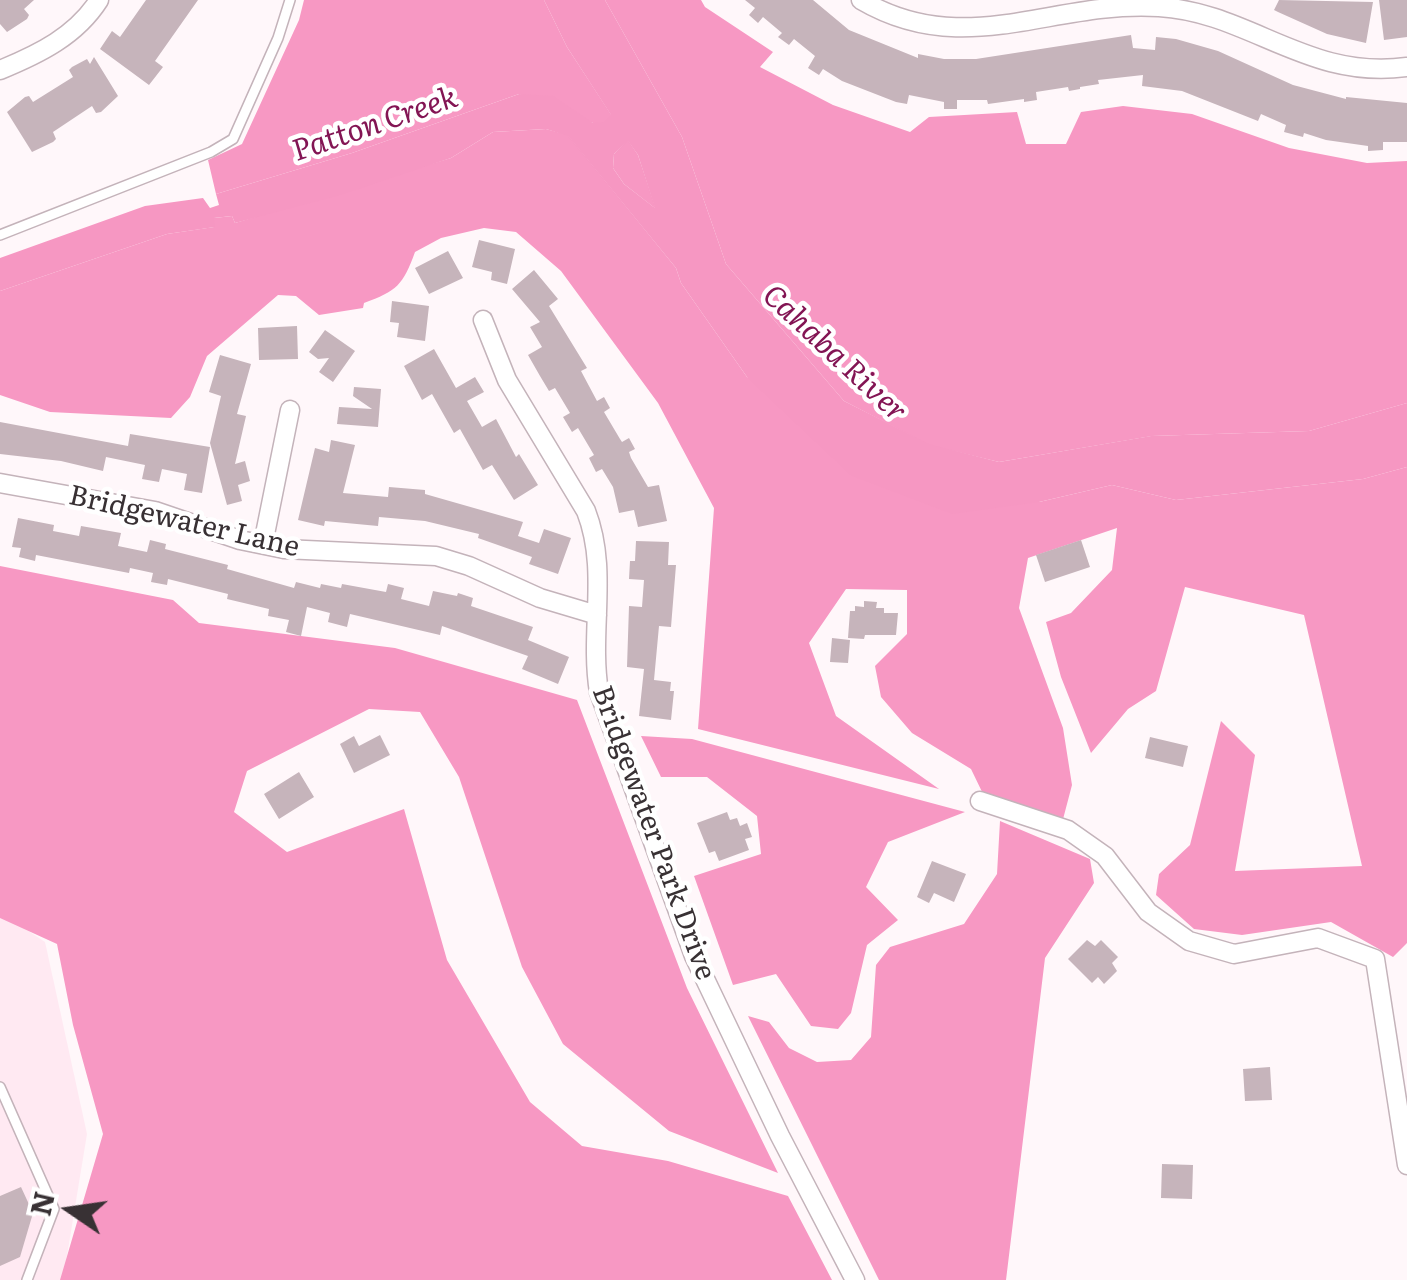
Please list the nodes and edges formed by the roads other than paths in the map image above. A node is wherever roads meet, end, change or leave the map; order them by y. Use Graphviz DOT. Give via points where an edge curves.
graph roads {
  1 [pos="99,0"];
  2 [pos="290,0"];
  3 [pos="870,2"];
  4 [pos="1407,67"];
  5 [pos="0,70"];
  6 [pos="0,234"];
  7 [pos="482,320"];
  8 [pos="290,410"];
  9 [pos="0,484"];
  10 [pos="262,544"];
  11 [pos="597,616"];
  12 [pos="980,801"];
  13 [pos="0,1088"];
  14 [pos="1407,1164"];
  15 [pos="27,1280"];
  16 [pos="855,1280"];
  1 -- 5 [label="street" via="71,34"];
  2 -- 6 [label="lane" via="233,139"];
  3 -- 4 [label="street" via="926,26 964,29 1162,6 1214,18 1334,65"];
  7 -- 11 [label="street, Bridgewater Park Drive" via="507,380 586,511 597,544"];
  8 -- 10 [label="street"];
  9 -- 10 [label="street, Bridgewater Lane" via="155,510"];
  10 -- 11 [label="street, Bridgewater Lane" via="436,556"];
  11 -- 16 [label="street, Bridgewater Park Drive" via="596,676 604,711 694,956"];
  12 -- 14 [label="street" via="1068,830 1105,856 1148,912 1190,941 1234,954 1318,938 1375,959"];
  13 -- 15 [label="lane" via="54,1208"];
}
